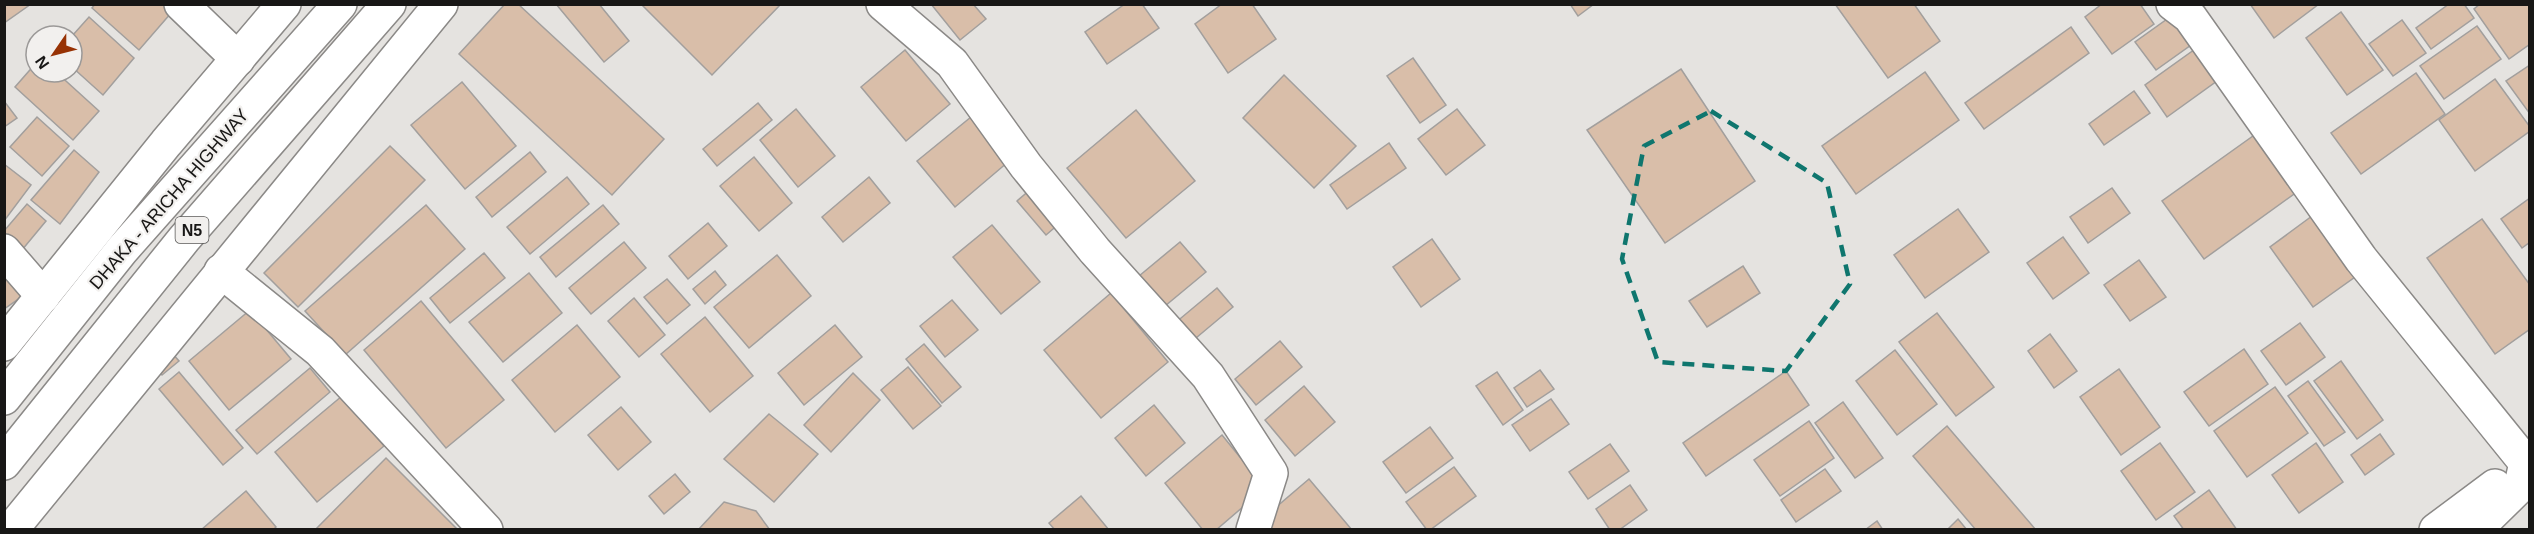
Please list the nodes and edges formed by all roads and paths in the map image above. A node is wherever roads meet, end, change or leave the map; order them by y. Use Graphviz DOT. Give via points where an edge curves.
graph roads {
  1 [pos="181,4"];
  2 [pos="284,4"];
  3 [pos="339,4"];
  4 [pos="389,4"];
  5 [pos="441,4"];
  6 [pos="883,4"];
  7 [pos="2173,4"];
  8 [pos="238,59"];
  9 [pos="4,251"];
  10 [pos="221,271"];
  11 [pos="43,296"];
  12 [pos="4,344"];
  13 [pos="4,398"];
  14 [pos="2528,462"];
  15 [pos="4,464"];
  16 [pos="11,530"];
  17 [pos="486,530"];
  18 [pos="1253,530"];
  19 [pos="2436,530"];
  20 [pos="2475,530"];
  1 -- 8 [label="main road"];
  2 -- 8 [label="main road"];
  3 -- 13 [label="main road, DHAKA - ARICHA HIGHWAY / N5" via="122,250"];
  4 -- 15 [label="main road, DHAKA - ARICHA HIGHWAY / N5" via="184,239"];
  5 -- 10 [label="main road"];
  6 -- 18 [label="main road" via="952,63 1026,166 1095,251 1208,376 1271,473"];
  7 -- 14 [label="main road" via="2190,17 2361,259"];
  8 -- 11 [label="main road" via="165,143"];
  9 -- 11 [label="main road"];
  10 -- 16 [label="main road"];
  10 -- 17 [label="main road" via="320,351"];
  11 -- 12 [label="main road"];
  14 -- 19 [label="main road"];
  14 -- 20 [label="main road" via="2521,485"];
}
